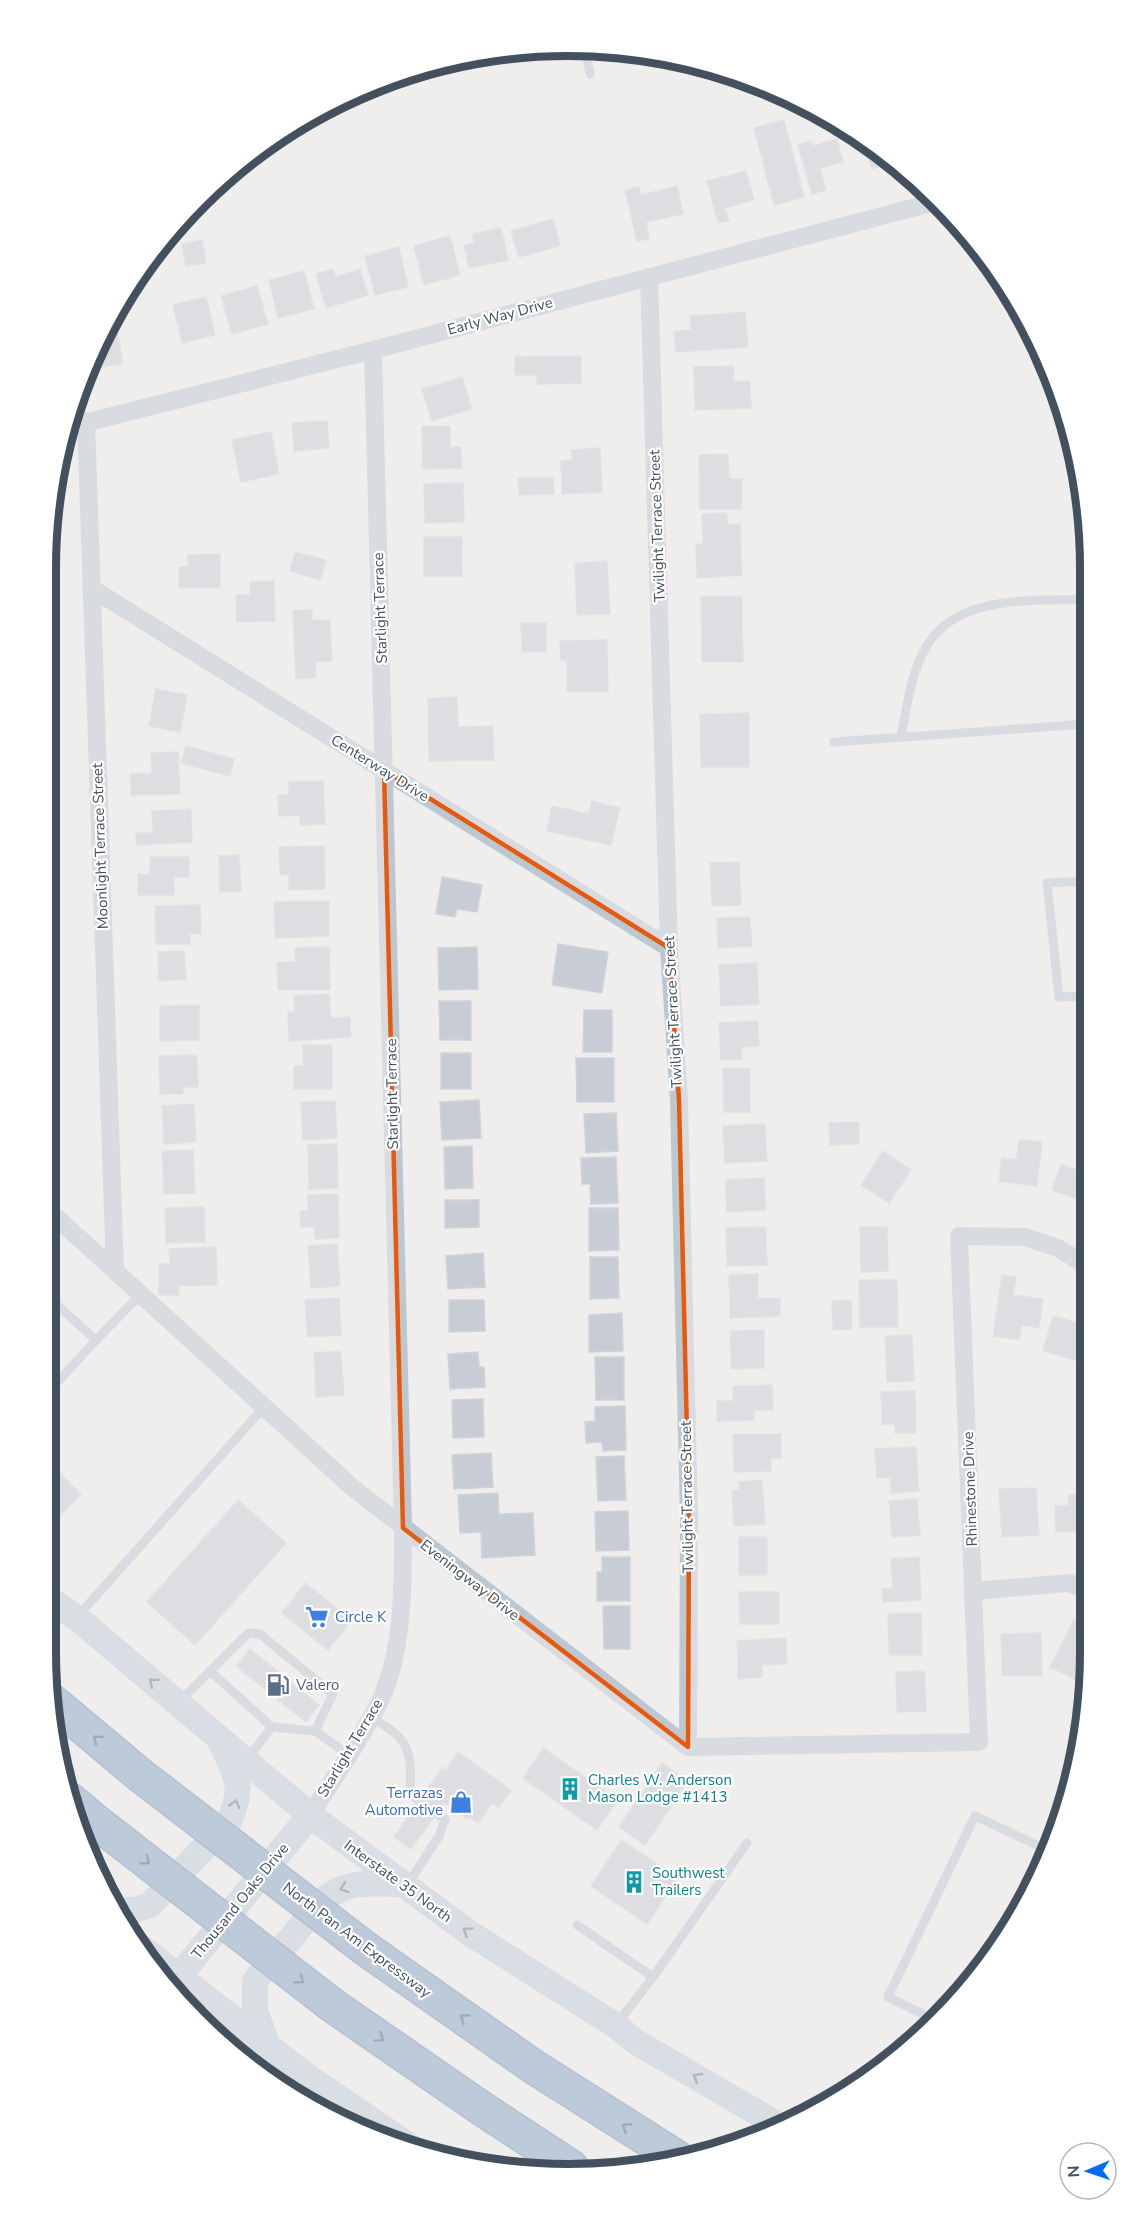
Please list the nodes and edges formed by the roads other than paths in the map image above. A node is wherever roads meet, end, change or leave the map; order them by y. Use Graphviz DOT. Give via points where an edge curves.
graph roads {
  1 [pos="587,57"];
  2 [pos="590,74"];
  3 [pos="928,204"];
  4 [pos="649,277"];
  5 [pos="373,350"];
  6 [pos="86,422"];
  7 [pos="76,425"];
  8 [pos="91,588"];
  9 [pos="1080,599"];
  10 [pos="1080,724"];
  11 [pos="901,737"];
  12 [pos="834,742"];
  13 [pos="384,770"];
  14 [pos="1080,881"];
  15 [pos="669,948"];
  16 [pos="1080,996"];
  17 [pos="56,1217"];
  18 [pos="1080,1261"];
  19 [pos="116,1271"];
  20 [pos="140,1295"];
  21 [pos="56,1303"];
  22 [pos="96,1340"];
  23 [pos="56,1384"];
  24 [pos="264,1407"];
  25 [pos="404,1528"];
  26 [pos="1080,1587"];
  27 [pos="974,1591"];
  28 [pos="56,1604"];
  29 [pos="76,1618"];
  30 [pos="210,1671"];
  31 [pos="177,1703"];
  32 [pos="59,1707"];
  33 [pos="370,1717"];
  34 [pos="272,1727"];
  35 [pos="315,1731"];
  36 [pos="218,1738"];
  37 [pos="688,1747"];
  38 [pos="349,1755"];
  39 [pos="246,1761"];
  40 [pos="419,1801"];
  41 [pos="81,1809"];
  42 [pos="437,1814"];
  43 [pos="310,1815"];
  44 [pos="747,1843"];
  45 [pos="1041,1847"];
  46 [pos="404,1886"];
  47 [pos="126,1910"];
  48 [pos="577,1925"];
  49 [pos="653,1977"];
  50 [pos="175,1981"];
  51 [pos="179,1985"];
  52 [pos="927,2016"];
  53 [pos="615,2025"];
  54 [pos="235,2032"];
  55 [pos="267,2044"];
  56 [pos="300,2085"];
  57 [pos="771,2121"];
  58 [pos="367,2122"];
  59 [pos="670,2153"];
  60 [pos="566,2164"];
  1 -- 2 [label="lane"];
  3 -- 4 [label="street, Early Way Drive"];
  4 -- 5 [label="street, Early Way Drive"];
  4 -- 15 [label="street, Twilight Terrace Street"];
  5 -- 6 [label="street, Early Way Drive"];
  5 -- 13 [label="street, Starlight Terrace"];
  6 -- 7 [label="street, Early Way Drive"];
  6 -- 8 [label="street, Moonlight Terrace Street"];
  8 -- 13 [label="street, Centerway Drive"];
  8 -- 19 [label="street, Moonlight Terrace Street"];
  9 -- 11 [label="lane" via="998,603 944,625 925,648 913,679"];
  10 -- 11 [label="lane"];
  11 -- 12 [label="lane"];
  13 -- 15 [label="street, Centerway Drive"];
  13 -- 25 [label="street, Starlight Terrace"];
  14 -- 16 [label="lane" via="1047,883 1059,997"];
  15 -- 37 [label="street, Twilight Terrace Street" via="679,1112 689,1517"];
  17 -- 19 [label="street, Eveningway Drive"];
  18 -- 27 [label="street, Rhinestone Drive" via="1058,1248 1025,1237 960,1236"];
  19 -- 20 [label="street, Eveningway Drive"];
  20 -- 22 [label="lane"];
  20 -- 24 [label="street, Eveningway Drive"];
  21 -- 22 [label="lane"];
  22 -- 23 [label="lane"];
  24 -- 25 [label="street, Eveningway Drive" via="353,1488"];
  24 -- 29 [label="lane"];
  25 -- 33 [label="street, Starlight Terrace" via="403,1600 395,1649 380,1699"];
  25 -- 37 [label="street, Eveningway Drive"];
  26 -- 27 [label="street" via="1069,1583"];
  27 -- 37 [label="street, Rhinestone Drive" via="979,1742"];
  28 -- 29 [label="main road, Interstate 35 North"];
  31 -- 29 [label="main road, Interstate 35 North, one-way"];
  30 -- 31 [label="lane"];
  30 -- 34 [label="lane"];
  30 -- 35 [label="lane" via="249,1634 260,1634 333,1694"];
  31 -- 36 [label="main road, Interstate 35 North"];
  59 -- 32 [label="highway, North Pan Am Expressway, one-way, bridge" via="534,2067 366,1949 140,1775"];
  33 -- 38 [label="street, Starlight Terrace"];
  33 -- 40 [label="lane" via="399,1736 408,1751 410,1794"];
  34 -- 35 [label="lane"];
  34 -- 39 [label="lane"];
  35 -- 38 [label="lane"];
  36 -- 39 [label="main road, Interstate 35 North"];
  47 -- 36 [label="main road, one-way" via="150,1905 229,1821 239,1788"];
  38 -- 43 [label="street, Starlight Terrace"];
  39 -- 43 [label="main road, Interstate 35 North"];
  41 -- 60 [label="highway, one-way, bridge" via="332,2005"];
  42 -- 46 [label="lane" via="445,1819 439,1836"];
  43 -- 46 [label="main road, Interstate 35 North"];
  43 -- 50 [label="main road, Thousand Oaks Drive"];
  44 -- 49 [label="lane"];
  45 -- 52 [label="lane" via="975,1815 888,1997"];
  53 -- 46 [label="main road, Interstate 35 North, one-way" via="468,1932"];
  46 -- 55 [label="main road, one-way" via="347,1886 322,1901 255,1981 255,2011"];
  48 -- 49 [label="lane"];
  49 -- 53 [label="lane"];
  51 -- 54 [label="main road"];
  57 -- 53 [label="main road, Interstate 35 North, one-way" via="636,2042"];
  54 -- 55 [label="main road"];
  55 -- 56 [label="main road"];
  56 -- 58 [label="main road"];
}
